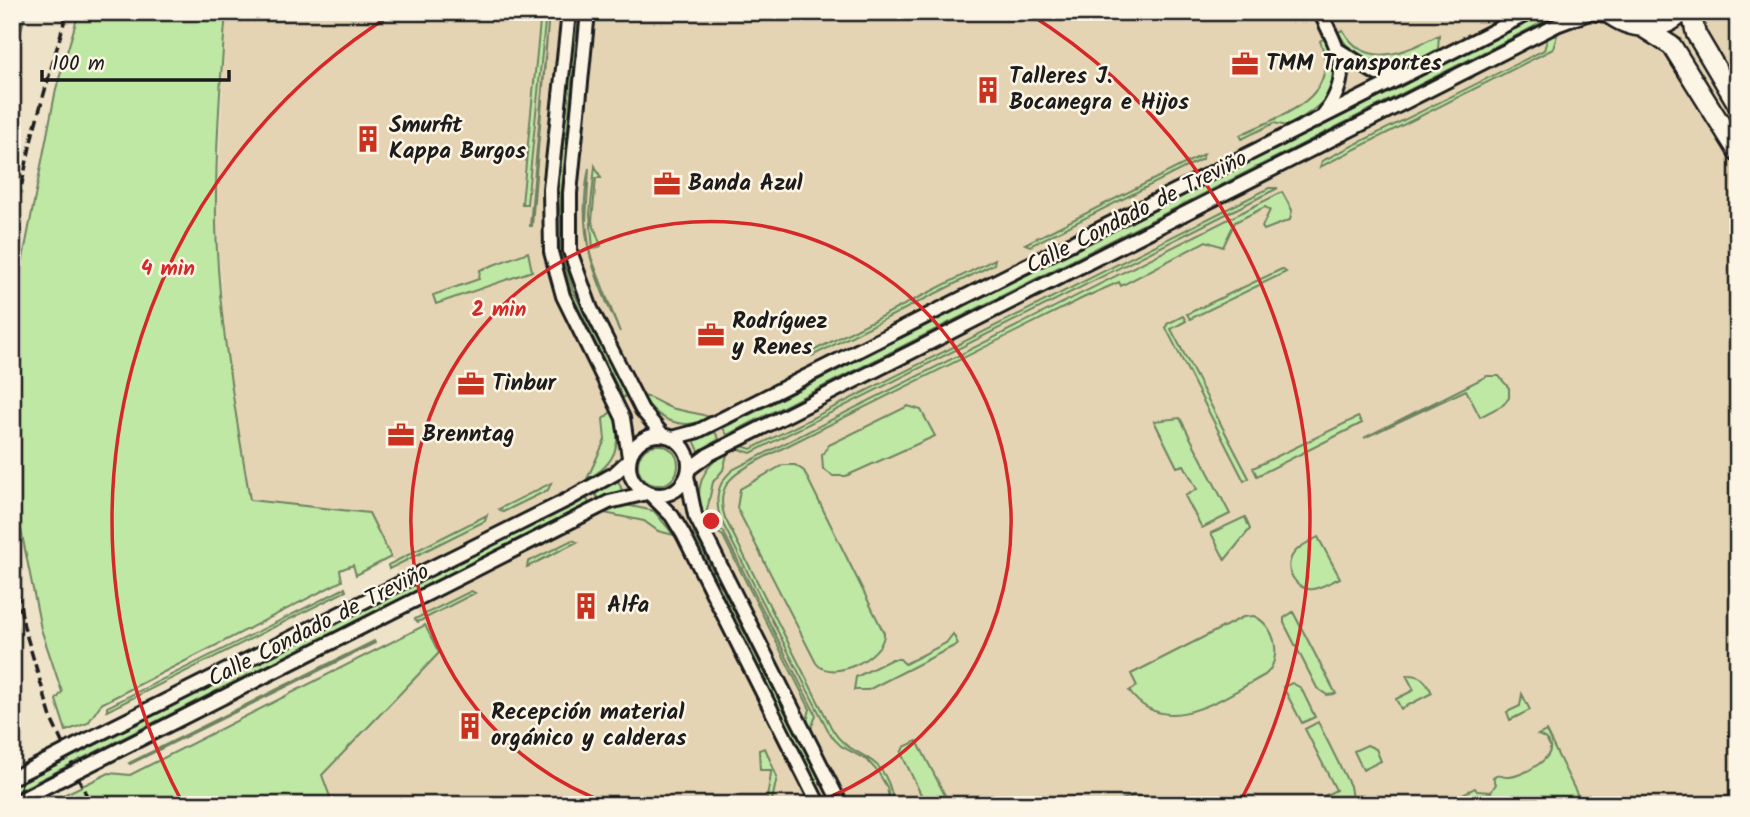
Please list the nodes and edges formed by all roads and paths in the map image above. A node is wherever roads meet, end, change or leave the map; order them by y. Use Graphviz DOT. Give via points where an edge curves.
graph roads {
  1 [pos="569,12"];
  2 [pos="587,12"];
  3 [pos="1320,12"];
  4 [pos="1531,12"];
  5 [pos="1682,12"];
  6 [pos="1691,12"];
  7 [pos="1609,14"];
  8 [pos="1642,27"];
  9 [pos="1340,51"];
  10 [pos="1413,71"];
  11 [pos="1738,105"];
  12 [pos="1321,118"];
  13 [pos="1738,152"];
  14 [pos="667,436"];
  15 [pos="629,458"];
  16 [pos="688,473"];
  17 [pos="648,493"];
  18 [pos="12,778"];
  19 [pos="12,803"];
  20 [pos="819,805"];
  21 [pos="841,805"];
  1 -- 15 [label="street" via="550,189 551,252 563,296 623,418"];
  2 -- 14 [label="street" via="569,192 570,251 582,290 642,410"];
  3 -- 9 [label="street"];
  4 -- 10 [label="street, Calle Condado de Treviño"];
  5 -- 8 [label="main road" via="1661,25"];
  6 -- 11 [label="main road" via="1696,34"];
  7 -- 8 [label="main road"];
  7 -- 16 [label="street, Calle Condado de Treviño" via="1589,13 1559,24 708,455"];
  8 -- 13 [label="main road" via="1672,46"];
  9 -- 10 [label="street" via="1377,74"];
  9 -- 12 [label="street" via="1341,84"];
  10 -- 12 [label="street, Calle Condado de Treviño"];
  12 -- 14 [label="street, Calle Condado de Treviño" via="698,432"];
  14 -- 15 [label="street" via="643,439"];
  14 -- 16 [label="street" via="685,449"];
  15 -- 17 [label="street" via="633,481"];
  15 -- 18 [label="street, Calle Condado de Treviño, bridge" via="614,474 577,494"];
  16 -- 17 [label="street" via="670,493"];
  16 -- 21 [label="street" via="695,515"];
  17 -- 19 [label="street, Calle Condado de Treviño, bridge" via="603,505"];
  17 -- 20 [label="street" via="683,534"];
}
